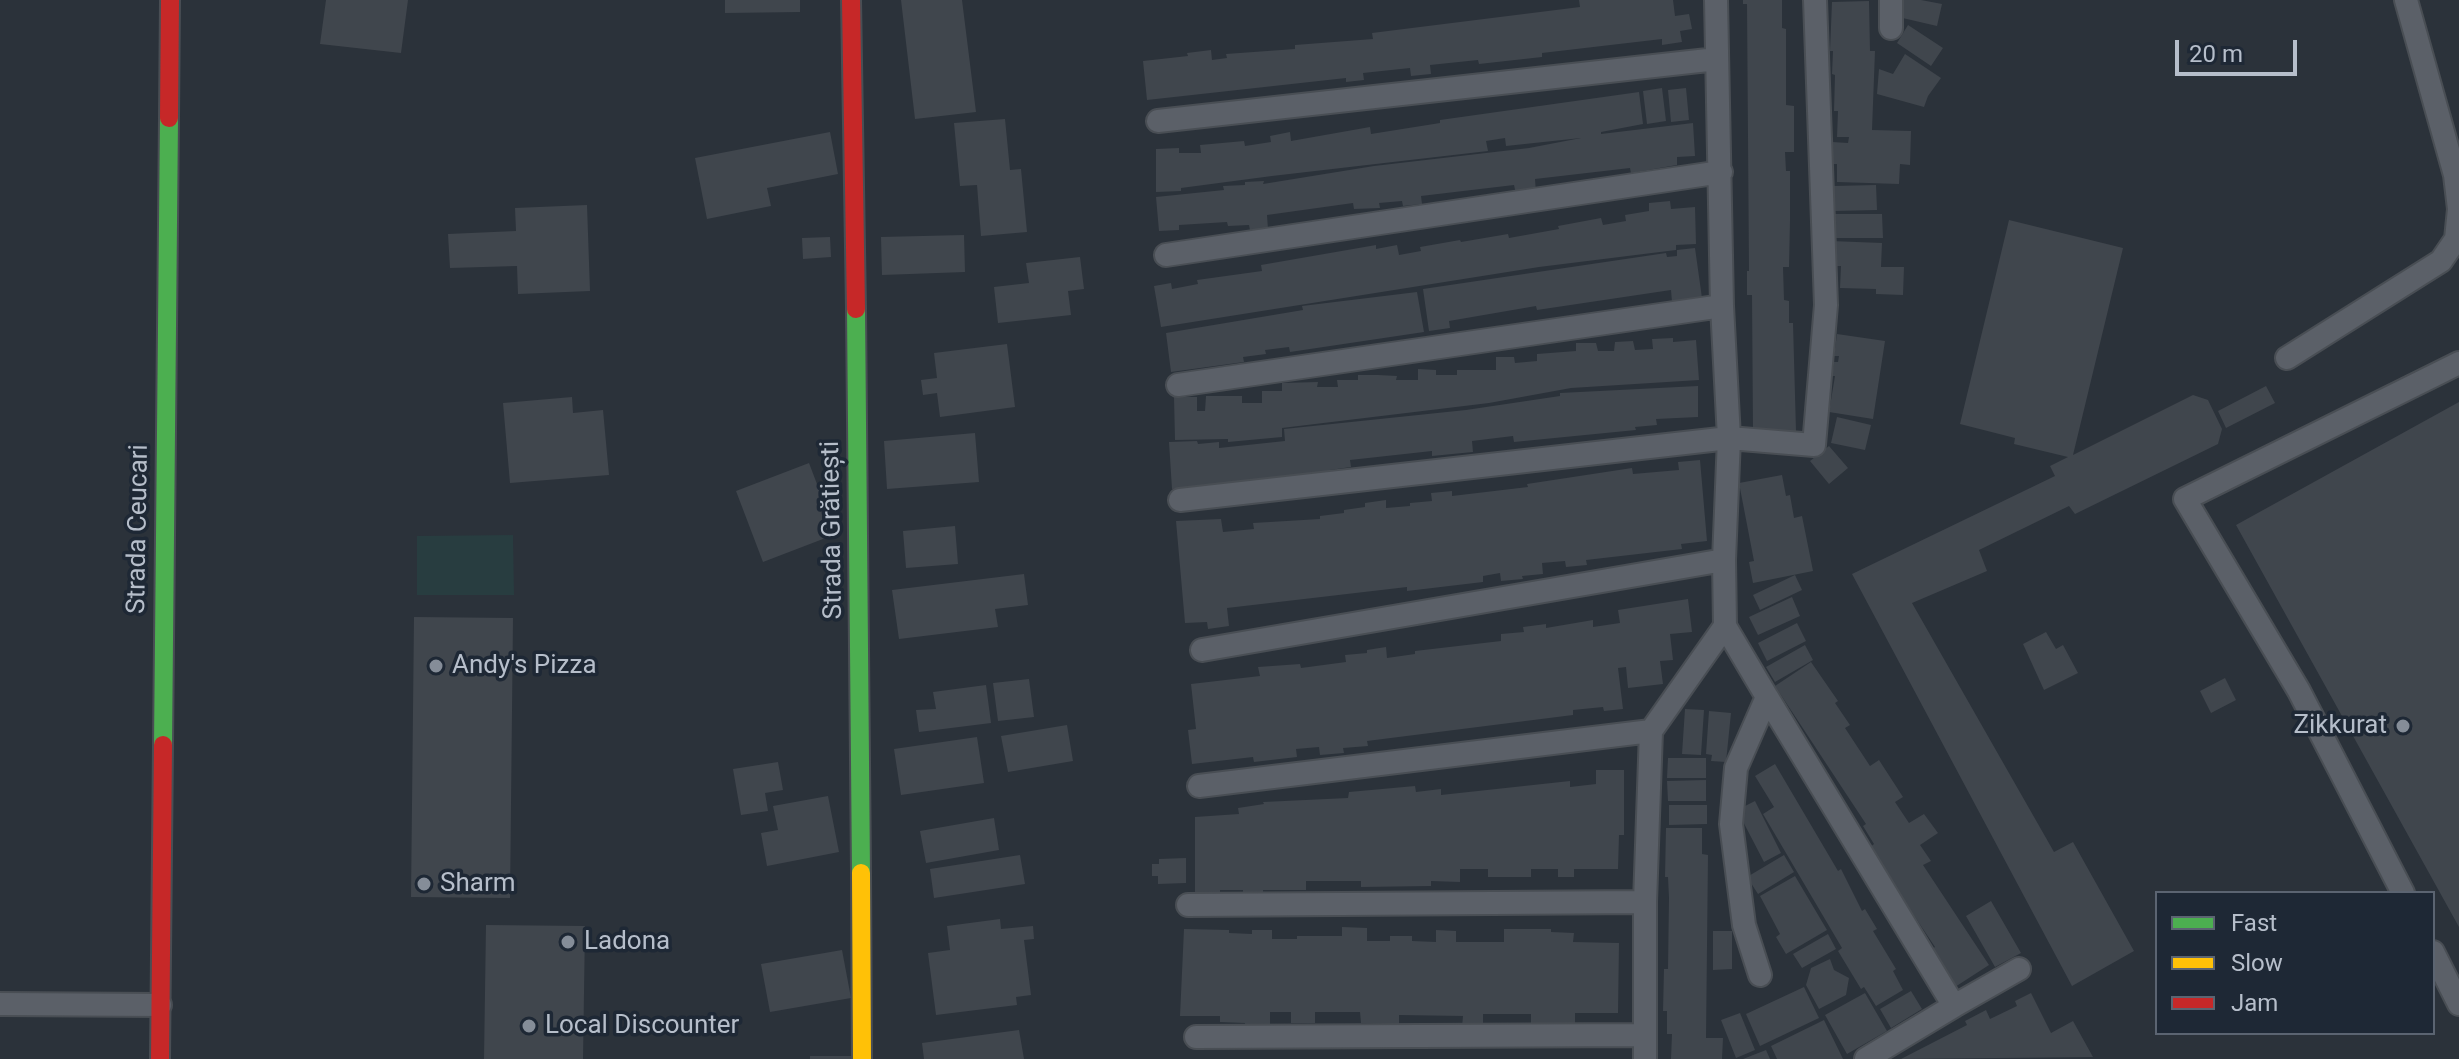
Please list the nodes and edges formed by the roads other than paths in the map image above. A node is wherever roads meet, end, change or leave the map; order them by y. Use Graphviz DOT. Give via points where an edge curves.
graph roads {
  1 [pos="170,0"];
  2 [pos="851,0"];
  3 [pos="1716,0"];
  4 [pos="1815,0"];
  5 [pos="1891,0"];
  6 [pos="2406,0"];
  7 [pos="1891,28"];
  8 [pos="1717,59"];
  9 [pos="1158,121"];
  10 [pos="1721,172"];
  11 [pos="1166,255"];
  12 [pos="1722,306"];
  13 [pos="2287,358"];
  14 [pos="2459,363"];
  15 [pos="1178,385"];
  16 [pos="1729,438"];
  17 [pos="1180,500"];
  18 [pos="1724,560"];
  19 [pos="1725,626"];
  20 [pos="1202,650"];
  21 [pos="1767,697"];
  22 [pos="1651,731"];
  23 [pos="1199,786"];
  24 [pos="2402,891"];
  25 [pos="1645,902"];
  26 [pos="1188,905"];
  27 [pos="2435,956"];
  28 [pos="2019,969"];
  29 [pos="1760,975"];
  30 [pos="0,1004"];
  31 [pos="2459,1004"];
  32 [pos="160,1005"];
  33 [pos="1954,1006"];
  34 [pos="1644,1035"];
  35 [pos="1196,1037"];
  36 [pos="160,1059"];
  37 [pos="862,1059"];
  38 [pos="1645,1059"];
  39 [pos="1866,1059"];
  1 -- 32 [label="street, Strada Ceucari"];
  2 -- 37 [label="street, Strada Grătiești"];
  3 -- 8 [label="lane"];
  4 -- 16 [label="lane" via="1826,305 1814,445"];
  5 -- 7 [label="lane"];
  6 -- 13 [label="lane" via="2455,175 2456,239 2441,261"];
  8 -- 9 [label="lane"];
  8 -- 10 [label="lane"];
  10 -- 11 [label="lane"];
  10 -- 12 [label="lane"];
  12 -- 15 [label="lane"];
  12 -- 16 [label="lane"];
  14 -- 24 [label="lane" via="2185,499 2299,691"];
  16 -- 17 [label="lane"];
  16 -- 18 [label="lane"];
  18 -- 19 [label="lane"];
  18 -- 20 [label="lane"];
  19 -- 21 [label="lane"];
  19 -- 22 [label="lane"];
  21 -- 29 [label="lane" via="1736,768 1731,824 1744,925"];
  21 -- 33 [label="lane"];
  22 -- 23 [label="lane"];
  22 -- 25 [label="lane"];
  25 -- 26 [label="lane"];
  25 -- 34 [label="lane"];
  27 -- 31 [label="lane"];
  28 -- 33 [label="lane"];
  30 -- 32 [label="lane"];
  32 -- 36 [label="street, Strada Ceucari"];
  33 -- 39 [label="lane"];
  34 -- 35 [label="lane"];
  34 -- 38 [label="lane"];
}
